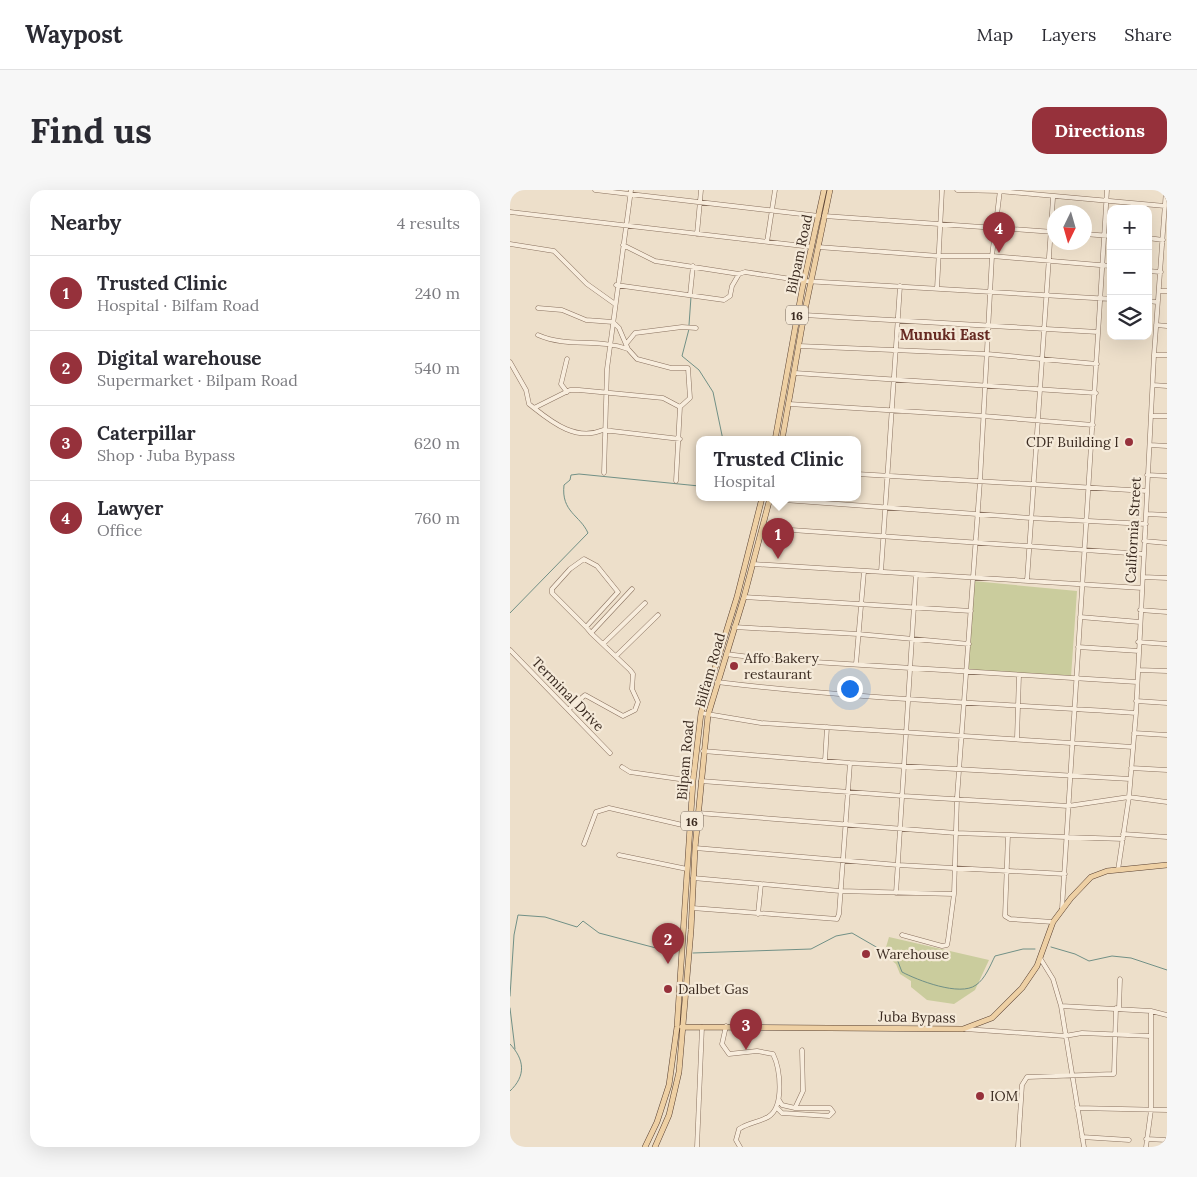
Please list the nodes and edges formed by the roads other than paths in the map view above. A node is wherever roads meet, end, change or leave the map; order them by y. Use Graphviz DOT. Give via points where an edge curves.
graph roads {
  1 [pos="595,190"];
  2 [pos="701,190"];
  3 [pos="775,190"];
  4 [pos="824,190"];
  5 [pos="830,190"];
  6 [pos="942,190"];
  7 [pos="957,190"];
  8 [pos="1107,190"];
  9 [pos="1000,191"];
  10 [pos="630,192"];
  11 [pos="1166,192"];
  12 [pos="1053,198"];
  13 [pos="1107,202"];
  14 [pos="700,203"];
  15 [pos="1053,205"];
  16 [pos="1165,206"];
  17 [pos="772,211"];
  18 [pos="510,212"];
  19 [pos="822,216"];
  20 [pos="625,225"];
  21 [pos="940,225"];
  22 [pos="995,228"];
  23 [pos="1047,232"];
  24 [pos="697,234"];
  25 [pos="1092,234"];
  26 [pos="1105,235"];
  27 [pos="1152,239"];
  28 [pos="1163,240"];
  29 [pos="768,242"];
  30 [pos="510,244"];
  31 [pos="623,245"];
  32 [pos="815,247"];
  33 [pos="1050,250"];
  34 [pos="939,256"];
  35 [pos="992,256"];
  36 [pos="1048,261"];
  37 [pos="1103,265"];
  38 [pos="692,266"];
  39 [pos="1107,266"];
  40 [pos="1152,271"];
  41 [pos="1160,272"];
  42 [pos="739,274"];
  43 [pos="804,281"];
  44 [pos="811,281"];
  45 [pos="616,285"];
  46 [pos="900,286"];
  47 [pos="937,289"];
  48 [pos="1159,291"];
  49 [pos="990,292"];
  50 [pos="1167,292"];
  51 [pos="690,295"];
  52 [pos="1046,295"];
  53 [pos="1100,298"];
  54 [pos="1107,299"];
  55 [pos="1152,302"];
  56 [pos="1157,302"];
  57 [pos="615,304"];
  58 [pos="538,308"];
  59 [pos="804,315"];
  60 [pos="898,320"];
  61 [pos="613,322"];
  62 [pos="988,325"];
  63 [pos="1156,325"];
  64 [pos="1167,326"];
  65 [pos="696,328"];
  66 [pos="1044,329"];
  67 [pos="1098,332"];
  68 [pos="538,335"];
  69 [pos="610,344"];
  70 [pos="799,346"];
  71 [pos="627,347"];
  72 [pos="896,350"];
  73 [pos="987,354"];
  74 [pos="1154,355"];
  75 [pos="1167,355"];
  76 [pos="1042,358"];
  77 [pos="567,359"];
  78 [pos="510,362"];
  79 [pos="1097,364"];
  80 [pos="795,373"];
  81 [pos="894,380"];
  82 [pos="985,385"];
  83 [pos="1152,385"];
  84 [pos="1167,386"];
  85 [pos="1040,389"];
  86 [pos="567,392"];
  87 [pos="605,392"];
  88 [pos="1096,393"];
  89 [pos="789,404"];
  90 [pos="680,407"];
  91 [pos="534,408"];
  92 [pos="892,410"];
  93 [pos="984,416"];
  94 [pos="1152,416"];
  95 [pos="1167,416"];
  96 [pos="1038,419"];
  97 [pos="1093,425"];
  98 [pos="603,430"];
  99 [pos="776,436"];
  100 [pos="783,436"];
  101 [pos="680,439"];
  102 [pos="1150,445"];
  103 [pos="1167,446"];
  104 [pos="604,473"];
  105 [pos="861,474"];
  106 [pos="1147,475"];
  107 [pos="887,476"];
  108 [pos="1167,476"];
  109 [pos="676,481"];
  110 [pos="980,481"];
  111 [pos="1033,484"];
  112 [pos="1088,487"];
  113 [pos="1147,491"];
  114 [pos="761,501"];
  115 [pos="769,501"];
  116 [pos="804,501"];
  117 [pos="885,508"];
  118 [pos="977,514"];
  119 [pos="1147,514"];
  120 [pos="1167,515"];
  121 [pos="1031,518"];
  122 [pos="1086,520"];
  123 [pos="1146,524"];
  124 [pos="762,528"];
  125 [pos="883,538"];
  126 [pos="1144,541"];
  127 [pos="1167,543"];
  128 [pos="975,544"];
  129 [pos="1029,547"];
  130 [pos="1085,550"];
  131 [pos="1143,554"];
  132 [pos="753,564"];
  133 [pos="864,571"];
  134 [pos="881,572"];
  135 [pos="916,574"];
  136 [pos="1142,577"];
  137 [pos="973,578"];
  138 [pos="1167,578"];
  139 [pos="1027,581"];
  140 [pos="1082,584"];
  141 [pos="1142,588"];
  142 [pos="632,590"];
  143 [pos="744,597"];
  144 [pos="645,602"];
  145 [pos="861,603"];
  146 [pos="914,608"];
  147 [pos="1140,610"];
  148 [pos="971,611"];
  149 [pos="1167,612"];
  150 [pos="658,615"];
  151 [pos="1080,617"];
  152 [pos="1140,622"];
  153 [pos="734,626"];
  154 [pos="586,627"];
  155 [pos="591,633"];
  156 [pos="858,634"];
  157 [pos="913,640"];
  158 [pos="1138,642"];
  159 [pos="603,644"];
  160 [pos="969,644"];
  161 [pos="1167,644"];
  162 [pos="1078,647"];
  163 [pos="510,650"];
  164 [pos="1139,652"];
  165 [pos="726,654"];
  166 [pos="616,656"];
  167 [pos="856,664"];
  168 [pos="912,668"];
  169 [pos="1138,670"];
  170 [pos="1167,671"];
  171 [pos="967,672"];
  172 [pos="1019,676"];
  173 [pos="1076,680"];
  174 [pos="717,682"];
  175 [pos="1138,682"];
  176 [pos="909,700"];
  177 [pos="965,701"];
  178 [pos="1136,701"];
  179 [pos="1167,703"];
  180 [pos="1019,705"];
  181 [pos="1074,708"];
  182 [pos="569,709"];
  183 [pos="1136,712"];
  184 [pos="701,713"];
  185 [pos="708,715"];
  186 [pos="827,727"];
  187 [pos="907,732"];
  188 [pos="1134,734"];
  189 [pos="962,735"];
  190 [pos="1167,735"];
  191 [pos="1017,738"];
  192 [pos="1072,742"];
  193 [pos="1133,747"];
  194 [pos="703,751"];
  195 [pos="610,753"];
  196 [pos="825,761"];
  197 [pos="850,764"];
  198 [pos="904,766"];
  199 [pos="622,767"];
  200 [pos="1131,768"];
  201 [pos="961,769"];
  202 [pos="1167,770"];
  203 [pos="1071,775"];
  204 [pos="1130,779"];
  205 [pos="693,781"];
  206 [pos="701,781"];
  207 [pos="849,792"];
  208 [pos="903,796"];
  209 [pos="1129,797"];
  210 [pos="957,798"];
  211 [pos="1167,802"];
  212 [pos="1068,806"];
  213 [pos="698,813"];
  214 [pos="845,825"];
  215 [pos="691,828"];
  216 [pos="900,828"];
  217 [pos="956,833"];
  218 [pos="1008,835"];
  219 [pos="1066,836"];
  220 [pos="1123,836"];
  221 [pos="1167,837"];
  222 [pos="584,844"];
  223 [pos="695,848"];
  224 [pos="619,855"];
  225 [pos="842,860"];
  226 [pos="898,864"];
  227 [pos="1167,865"];
  228 [pos="954,866"];
  229 [pos="687,869"];
  230 [pos="1007,870"];
  231 [pos="1118,870"];
  232 [pos="1065,874"];
  233 [pos="693,878"];
  234 [pos="761,884"];
  235 [pos="840,891"];
  236 [pos="896,893"];
  237 [pos="954,894"];
  238 [pos="692,908"];
  239 [pos="1062,910"];
  240 [pos="758,914"];
  241 [pos="1054,922"];
  242 [pos="902,935"];
  243 [pos="1040,958"];
  244 [pos="1120,979"];
  245 [pos="1061,1006"];
  246 [pos="1118,1009"];
  247 [pos="1151,1010"];
  248 [pos="1167,1014"];
  249 [pos="726,1026"];
  250 [pos="677,1027"];
  251 [pos="702,1027"];
  252 [pos="963,1029"];
  253 [pos="1115,1035"];
  254 [pos="1065,1036"];
  255 [pos="1151,1036"];
  256 [pos="802,1050"];
  257 [pos="1072,1075"];
  258 [pos="779,1092"];
  259 [pos="777,1108"];
  260 [pos="795,1108"];
  261 [pos="1077,1108"];
  262 [pos="1151,1110"];
  263 [pos="1167,1110"];
  264 [pos="1082,1137"];
  265 [pos="1146,1139"];
  266 [pos="1129,1140"];
  267 [pos="1167,1140"];
  268 [pos="645,1147"];
  269 [pos="655,1147"];
  270 [pos="697,1147"];
  271 [pos="740,1147"];
  272 [pos="1018,1147"];
  273 [pos="1084,1147"];
  274 [pos="1146,1147"];
  1 -- 10 [label="street"];
  2 -- 14 [label="street"];
  3 -- 17 [label="street"];
  4 -- 19 [label="main road, Bilpam Road / 16"];
  5 -- 19 [label="main road, 16"];
  6 -- 21 [label="street"];
  7 -- 9 [label="street"];
  8 -- 13 [label="street"];
  9 -- 12 [label="street"];
  9 -- 22 [label="street"];
  10 -- 14 [label="street"];
  10 -- 20 [label="street"];
  11 -- 16 [label="street, California Street"];
  12 -- 13 [label="street"];
  12 -- 15 [label="street"];
  13 -- 16 [label="street"];
  13 -- 26 [label="street"];
  14 -- 17 [label="street"];
  14 -- 24 [label="street"];
  16 -- 28 [label="street, California Street"];
  17 -- 19 [label="street"];
  17 -- 29 [label="street"];
  18 -- 20 [label="street"];
  19 -- 21 [label="street"];
  19 -- 32 [label="main road, Bilpam Road / 16"];
  20 -- 24 [label="street"];
  20 -- 31 [label="street"];
  21 -- 22 [label="street"];
  21 -- 34 [label="street"];
  22 -- 23 [label="street"];
  22 -- 35 [label="street"];
  24 -- 29 [label="street"];
  25 -- 26 [label="street"];
  26 -- 37 [label="street"];
  27 -- 28 [label="street"];
  28 -- 41 [label="street, California Street"];
  29 -- 32 [label="street"];
  30 -- 57 [label="street" via="554,251 587,284"];
  31 -- 38 [label="street" via="655,261"];
  31 -- 45 [label="street"];
  32 -- 34 [label="street"];
  32 -- 43 [label="main road, Bilpam Road / 16"];
  32 -- 44 [label="main road, 16"];
  33 -- 36 [label="street"];
  34 -- 35 [label="street"];
  34 -- 47 [label="street"];
  35 -- 36 [label="street"];
  35 -- 49 [label="street"];
  36 -- 37 [label="street"];
  36 -- 52 [label="street"];
  37 -- 39 [label="street"];
  37 -- 53 [label="street"];
  38 -- 42 [label="street"];
  38 -- 51 [label="street"];
  40 -- 41 [label="street"];
  41 -- 48 [label="street, California Street"];
  42 -- 43 [label="street" via="745,272"];
  42 -- 51 [label="street" via="728,299"];
  43 -- 44 [label="street"];
  43 -- 99 [label="main road, Bilpam Road / 16"];
  44 -- 46 [label="street"];
  44 -- 59 [label="main road, 16"];
  45 -- 51 [label="street"];
  45 -- 57 [label="street"];
  46 -- 47 [label="street"];
  46 -- 60 [label="street"];
  47 -- 49 [label="street"];
  48 -- 50 [label="street"];
  48 -- 56 [label="street, California Street"];
  49 -- 52 [label="street"];
  49 -- 62 [label="street"];
  52 -- 53 [label="street"];
  52 -- 66 [label="street"];
  53 -- 54 [label="street"];
  53 -- 67 [label="street"];
  55 -- 56 [label="street"];
  56 -- 63 [label="street, California Street"];
  57 -- 61 [label="street"];
  58 -- 61 [label="street" via="562,310 586,320"];
  59 -- 60 [label="street"];
  59 -- 70 [label="main road, 16"];
  60 -- 62 [label="street"];
  60 -- 72 [label="street"];
  61 -- 69 [label="street"];
  61 -- 71 [label="street"];
  62 -- 66 [label="street"];
  62 -- 73 [label="street"];
  63 -- 64 [label="street"];
  63 -- 74 [label="street, California Street"];
  65 -- 71 [label="street" via="635,333"];
  66 -- 67 [label="street"];
  66 -- 76 [label="street"];
  67 -- 79 [label="street"];
  68 -- 69 [label="street" via="564,343"];
  69 -- 71 [label="street"];
  69 -- 87 [label="street"];
  70 -- 72 [label="street"];
  70 -- 80 [label="main road, 16"];
  71 -- 90 [label="street" via="642,361 671,368 688,368 690,398"];
  72 -- 73 [label="street"];
  72 -- 81 [label="street"];
  73 -- 76 [label="street"];
  73 -- 82 [label="street"];
  74 -- 75 [label="street"];
  74 -- 83 [label="street, California Street"];
  76 -- 79 [label="street"];
  76 -- 85 [label="street"];
  77 -- 86 [label="street" via="561,384"];
  78 -- 91 [label="street" via="526,390 529,404"];
  79 -- 88 [label="street"];
  80 -- 81 [label="street"];
  80 -- 89 [label="main road, 16"];
  81 -- 82 [label="street"];
  81 -- 92 [label="street"];
  82 -- 85 [label="street"];
  82 -- 93 [label="street"];
  83 -- 84 [label="street"];
  83 -- 94 [label="street, California Street"];
  85 -- 88 [label="street"];
  85 -- 96 [label="street"];
  86 -- 87 [label="street"];
  86 -- 91 [label="street"];
  87 -- 90 [label="street" via="663,398"];
  87 -- 98 [label="street"];
  88 -- 97 [label="street"];
  89 -- 92 [label="street"];
  89 -- 100 [label="main road, 16"];
  90 -- 101 [label="street"];
  91 -- 98 [label="street" via="549,420 579,434 592,435"];
  92 -- 93 [label="street"];
  92 -- 107 [label="street"];
  93 -- 96 [label="street"];
  93 -- 110 [label="street"];
  94 -- 95 [label="street"];
  94 -- 102 [label="street, California Street"];
  96 -- 97 [label="street"];
  96 -- 111 [label="street"];
  97 -- 112 [label="street"];
  98 -- 101 [label="street"];
  98 -- 104 [label="street"];
  101 -- 109 [label="street"];
  102 -- 103 [label="street"];
  102 -- 106 [label="street, California Street"];
  105 -- 107 [label="street"];
  106 -- 108 [label="street"];
  106 -- 113 [label="street, California Street"];
  107 -- 110 [label="street"];
  107 -- 117 [label="street"];
  110 -- 111 [label="street"];
  110 -- 118 [label="street"];
  111 -- 112 [label="street"];
  111 -- 121 [label="street"];
  112 -- 113 [label="street"];
  112 -- 122 [label="street"];
  113 -- 119 [label="street, California Street"];
  114 -- 184 [label="main road, Bilpam Road / 16" via="737,597"];
  115 -- 124 [label="main road, Bilfam Road / 16"];
  116 -- 117 [label="street"];
  117 -- 118 [label="street"];
  117 -- 125 [label="street"];
  118 -- 121 [label="street"];
  118 -- 128 [label="street"];
  119 -- 120 [label="street"];
  119 -- 123 [label="street, California Street"];
  121 -- 122 [label="street"];
  121 -- 129 [label="street"];
  122 -- 123 [label="street"];
  122 -- 130 [label="street"];
  123 -- 126 [label="street, California Street"];
  124 -- 125 [label="street"];
  124 -- 132 [label="main road, Bilfam Road / 16"];
  125 -- 128 [label="street"];
  125 -- 134 [label="street"];
  126 -- 127 [label="street"];
  126 -- 131 [label="street, California Street"];
  128 -- 129 [label="street"];
  128 -- 137 [label="street"];
  129 -- 130 [label="street"];
  129 -- 139 [label="street"];
  130 -- 131 [label="street"];
  130 -- 140 [label="street"];
  131 -- 136 [label="street, California Street"];
  132 -- 133 [label="street"];
  132 -- 143 [label="main road, Bilfam Road / 16"];
  133 -- 134 [label="street"];
  133 -- 145 [label="street"];
  134 -- 135 [label="street"];
  135 -- 137 [label="street"];
  135 -- 146 [label="street"];
  136 -- 138 [label="street"];
  136 -- 141 [label="street, California Street"];
  137 -- 139 [label="street"];
  137 -- 148 [label="street"];
  139 -- 140 [label="street"];
  140 -- 141 [label="street"];
  140 -- 151 [label="street"];
  141 -- 147 [label="street, California Street"];
  142 -- 155 [label="street"];
  143 -- 145 [label="street"];
  143 -- 153 [label="main road, Bilfam Road / 16"];
  144 -- 159 [label="street"];
  145 -- 146 [label="street"];
  145 -- 156 [label="street"];
  146 -- 148 [label="street"];
  146 -- 157 [label="street"];
  147 -- 149 [label="street"];
  147 -- 152 [label="street, California Street"];
  148 -- 160 [label="street"];
  150 -- 166 [label="street"];
  151 -- 152 [label="street"];
  151 -- 162 [label="street"];
  152 -- 158 [label="street, California Street"];
  153 -- 156 [label="street"];
  153 -- 165 [label="main road, Bilfam Road / 16"];
  154 -- 154 [label="street" via="618,592 597,566 584,559 570,569 552,590"];
  154 -- 155 [label="street"];
  155 -- 159 [label="street"];
  156 -- 157 [label="street"];
  156 -- 167 [label="street"];
  157 -- 160 [label="street"];
  157 -- 168 [label="street"];
  158 -- 161 [label="street"];
  158 -- 164 [label="street, California Street"];
  159 -- 166 [label="street"];
  160 -- 171 [label="street"];
  162 -- 164 [label="street"];
  162 -- 173 [label="street"];
  163 -- 182 [label="street, Terminal Drive"];
  164 -- 169 [label="street, California Street"];
  165 -- 167 [label="street"];
  165 -- 174 [label="main road, Bilfam Road / 16"];
  166 -- 182 [label="street" via="632,674 632,689 638,702 635,710 623,716 585,695"];
  167 -- 168 [label="street"];
  168 -- 171 [label="street"];
  168 -- 176 [label="street"];
  169 -- 170 [label="street"];
  169 -- 175 [label="street, California Street"];
  171 -- 172 [label="street"];
  171 -- 177 [label="street"];
  172 -- 173 [label="street"];
  172 -- 180 [label="street"];
  173 -- 175 [label="street"];
  173 -- 181 [label="street"];
  174 -- 176 [label="street"];
  174 -- 185 [label="main road, Bilfam Road / 16"];
  175 -- 178 [label="street, California Street"];
  176 -- 177 [label="street"];
  176 -- 187 [label="street"];
  177 -- 180 [label="street"];
  177 -- 189 [label="street"];
  178 -- 179 [label="street"];
  178 -- 183 [label="street, California Street"];
  180 -- 181 [label="street"];
  180 -- 191 [label="street"];
  181 -- 183 [label="street"];
  181 -- 192 [label="street"];
  182 -- 195 [label="street, Terminal Drive"];
  183 -- 188 [label="street, California Street"];
  184 -- 185 [label="street"];
  184 -- 205 [label="main road, Bilpam Road / 16"];
  185 -- 186 [label="street" via="761,723"];
  185 -- 194 [label="main road, Bilfam Road / 16"];
  186 -- 187 [label="street"];
  186 -- 196 [label="street"];
  187 -- 189 [label="street"];
  187 -- 198 [label="street"];
  188 -- 190 [label="street"];
  188 -- 193 [label="street, California Street"];
  189 -- 191 [label="street"];
  189 -- 201 [label="street"];
  191 -- 192 [label="street"];
  192 -- 193 [label="street"];
  192 -- 203 [label="street"];
  193 -- 200 [label="street, California Street"];
  194 -- 196 [label="street"];
  194 -- 206 [label="main road, Bilfam Road / 16"];
  196 -- 197 [label="street"];
  197 -- 198 [label="street"];
  197 -- 207 [label="street"];
  198 -- 201 [label="street"];
  198 -- 208 [label="street"];
  199 -- 205 [label="street" via="630,772"];
  200 -- 202 [label="street"];
  200 -- 204 [label="street, California Street"];
  201 -- 203 [label="street"];
  201 -- 210 [label="street"];
  203 -- 204 [label="street"];
  203 -- 212 [label="street"];
  204 -- 209 [label="street, California Street"];
  205 -- 215 [label="main road, Bilpam Road / 16"];
  206 -- 207 [label="street"];
  206 -- 213 [label="main road, Bilfam Road / 16"];
  207 -- 208 [label="street"];
  207 -- 214 [label="street"];
  208 -- 210 [label="street"];
  208 -- 216 [label="street"];
  209 -- 211 [label="street"];
  209 -- 212 [label="street"];
  209 -- 220 [label="street, California Street"];
  210 -- 212 [label="street"];
  210 -- 217 [label="street"];
  212 -- 219 [label="street"];
  213 -- 214 [label="street"];
  213 -- 223 [label="main road, Bilfam Road / 16"];
  214 -- 216 [label="street"];
  214 -- 225 [label="street"];
  215 -- 222 [label="street" via="609,808 596,812"];
  215 -- 229 [label="main road, Bilpam Road / 16"];
  216 -- 217 [label="street"];
  216 -- 226 [label="street"];
  217 -- 218 [label="street"];
  217 -- 228 [label="street"];
  218 -- 219 [label="street"];
  218 -- 230 [label="street"];
  219 -- 220 [label="street"];
  219 -- 232 [label="street"];
  220 -- 221 [label="street"];
  220 -- 231 [label="street, California Street"];
  223 -- 225 [label="street"];
  223 -- 233 [label="main road, Bilfam Road / 16"];
  224 -- 229 [label="street"];
  225 -- 226 [label="street"];
  225 -- 235 [label="street"];
  226 -- 228 [label="street"];
  226 -- 236 [label="street"];
  227 -- 231 [label="main road, Juba Bypass"];
  228 -- 230 [label="street"];
  228 -- 237 [label="street"];
  229 -- 250 [label="main road, Bilpam Road / 16"];
  230 -- 232 [label="street"];
  230 -- 241 [label="street" via="1006,917"];
  231 -- 239 [label="main road, Juba Bypass" via="1091,877"];
  232 -- 239 [label="street"];
  233 -- 234 [label="street"];
  233 -- 238 [label="main road, Bilfam Road / 16"];
  234 -- 235 [label="street"];
  234 -- 240 [label="street"];
  235 -- 236 [label="street"];
  235 -- 240 [label="street" via="837,920"];
  236 -- 237 [label="street"];
  237 -- 242 [label="street" via="947,945"];
  238 -- 240 [label="street"];
  238 -- 269 [label="main road, Bilfam Road / 16" via="679,1072 669,1115"];
  239 -- 241 [label="main road, Juba Bypass"];
  241 -- 243 [label="main road, Juba Bypass"];
  243 -- 245 [label="street" via="1053,979"];
  243 -- 252 [label="main road, Juba Bypass" via="1032,976 1002,1009 992,1018"];
  244 -- 246 [label="street"];
  245 -- 246 [label="street"];
  245 -- 254 [label="street"];
  246 -- 247 [label="street"];
  246 -- 253 [label="street"];
  247 -- 248 [label="street"];
  247 -- 255 [label="street"];
  249 -- 251 [label="main road, Juba Bypass"];
  249 -- 252 [label="main road, Juba Bypass"];
  249 -- 258 [label="street" via="722,1044 729,1054 757,1051 773,1054 778,1065"];
  250 -- 251 [label="main road, Juba Bypass"];
  250 -- 268 [label="main road, Bilpam Road / 16" via="669,1085"];
  251 -- 270 [label="street"];
  252 -- 254 [label="street"];
  253 -- 254 [label="street" via="1082,1033"];
  253 -- 255 [label="street"];
  253 -- 257 [label="street" via="1114,1074"];
  254 -- 257 [label="street"];
  255 -- 262 [label="street"];
  256 -- 260 [label="street" via="803,1092"];
  257 -- 261 [label="street"];
  257 -- 272 [label="street" via="1027,1077 1023,1080"];
  258 -- 259 [label="street"];
  258 -- 260 [label="street" via="779,1102"];
  259 -- 260 [label="street" via="782,1113 829,1116 833,1112 830,1108"];
  259 -- 271 [label="street" via="770,1116 739,1129 736,1140"];
  261 -- 262 [label="street"];
  261 -- 264 [label="street"];
  262 -- 263 [label="street"];
  262 -- 265 [label="street"];
  264 -- 266 [label="street"];
  264 -- 273 [label="street"];
  265 -- 267 [label="street"];
  265 -- 274 [label="street"];
}
